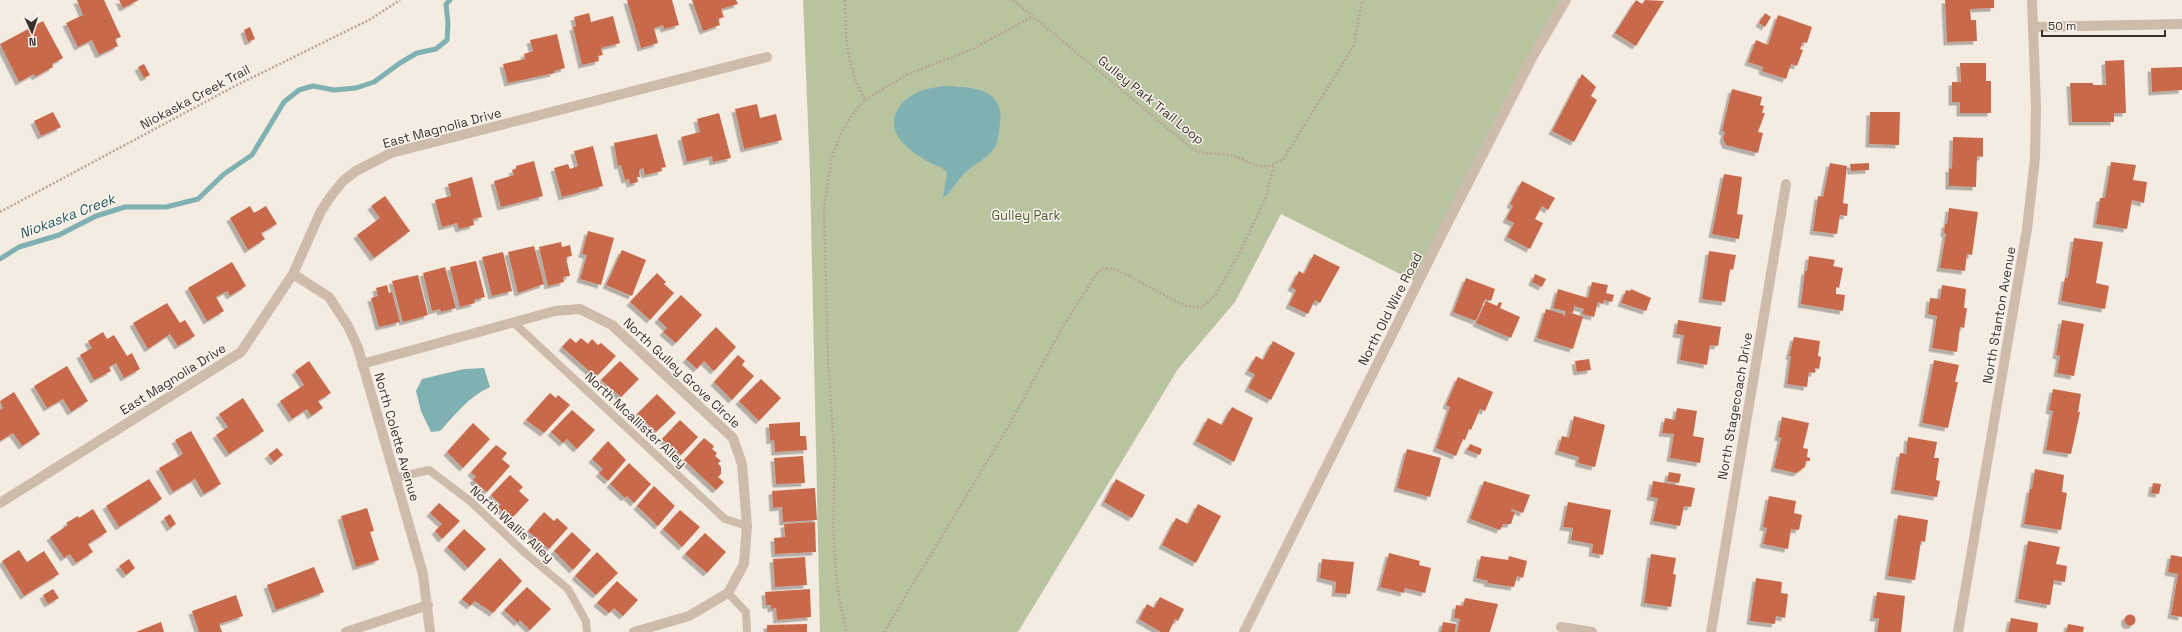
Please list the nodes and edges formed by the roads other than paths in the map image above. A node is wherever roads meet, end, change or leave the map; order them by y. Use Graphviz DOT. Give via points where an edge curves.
graph roads {
  1 [pos="1566,0"];
  2 [pos="2032,0"];
  3 [pos="2182,24"];
  4 [pos="2033,27"];
  5 [pos="767,57"];
  6 [pos="1786,184"];
  7 [pos="293,274"];
  8 [pos="513,322"];
  9 [pos="362,364"];
  10 [pos="395,478"];
  11 [pos="0,503"];
  12 [pos="747,526"];
  13 [pos="728,593"];
  14 [pos="428,605"];
  15 [pos="1562,627"];
  16 [pos="346,632"];
  17 [pos="430,632"];
  18 [pos="588,632"];
  19 [pos="634,632"];
  20 [pos="747,632"];
  21 [pos="1244,632"];
  22 [pos="1592,632"];
  23 [pos="1710,632"];
  24 [pos="1958,632"];
  1 -- 21 [label="street, North Old Wire Road" via="1533,56"];
  2 -- 4 [label="street, North Stanton Avenue"];
  3 -- 4 [label="street"];
  4 -- 24 [label="street, North Stanton Avenue" via="2035,158 2027,229"];
  5 -- 7 [label="street, East Magnolia Drive" via="391,153 344,181 331,196 321,211"];
  6 -- 23 [label="street, North Stagecoach Drive"];
  7 -- 9 [label="street, North Colette Avenue" via="329,297 348,326"];
  7 -- 11 [label="street, East Magnolia Drive" via="241,352"];
  8 -- 9 [label="street, North Gulley Grove Circle"];
  8 -- 12 [label="lane, North Mcallister Alley" via="724,519"];
  8 -- 12 [label="street, North Gulley Grove Circle" via="555,311 580,309 612,325 733,438 742,464"];
  9 -- 10 [label="street, North Colette Avenue"];
  10 -- 14 [label="street, North Colette Avenue" via="423,574"];
  10 -- 18 [label="lane, North Wallis Alley" via="429,470 470,501 568,589 586,621"];
  12 -- 13 [label="street, North Gulley Grove Circle" via="744,564"];
  13 -- 19 [label="street" via="689,616"];
  13 -- 20 [label="lane" via="746,612"];
  14 -- 16 [label="street"];
  14 -- 17 [label="street, North Colette Avenue"];
  15 -- 22 [label="street"];
}
